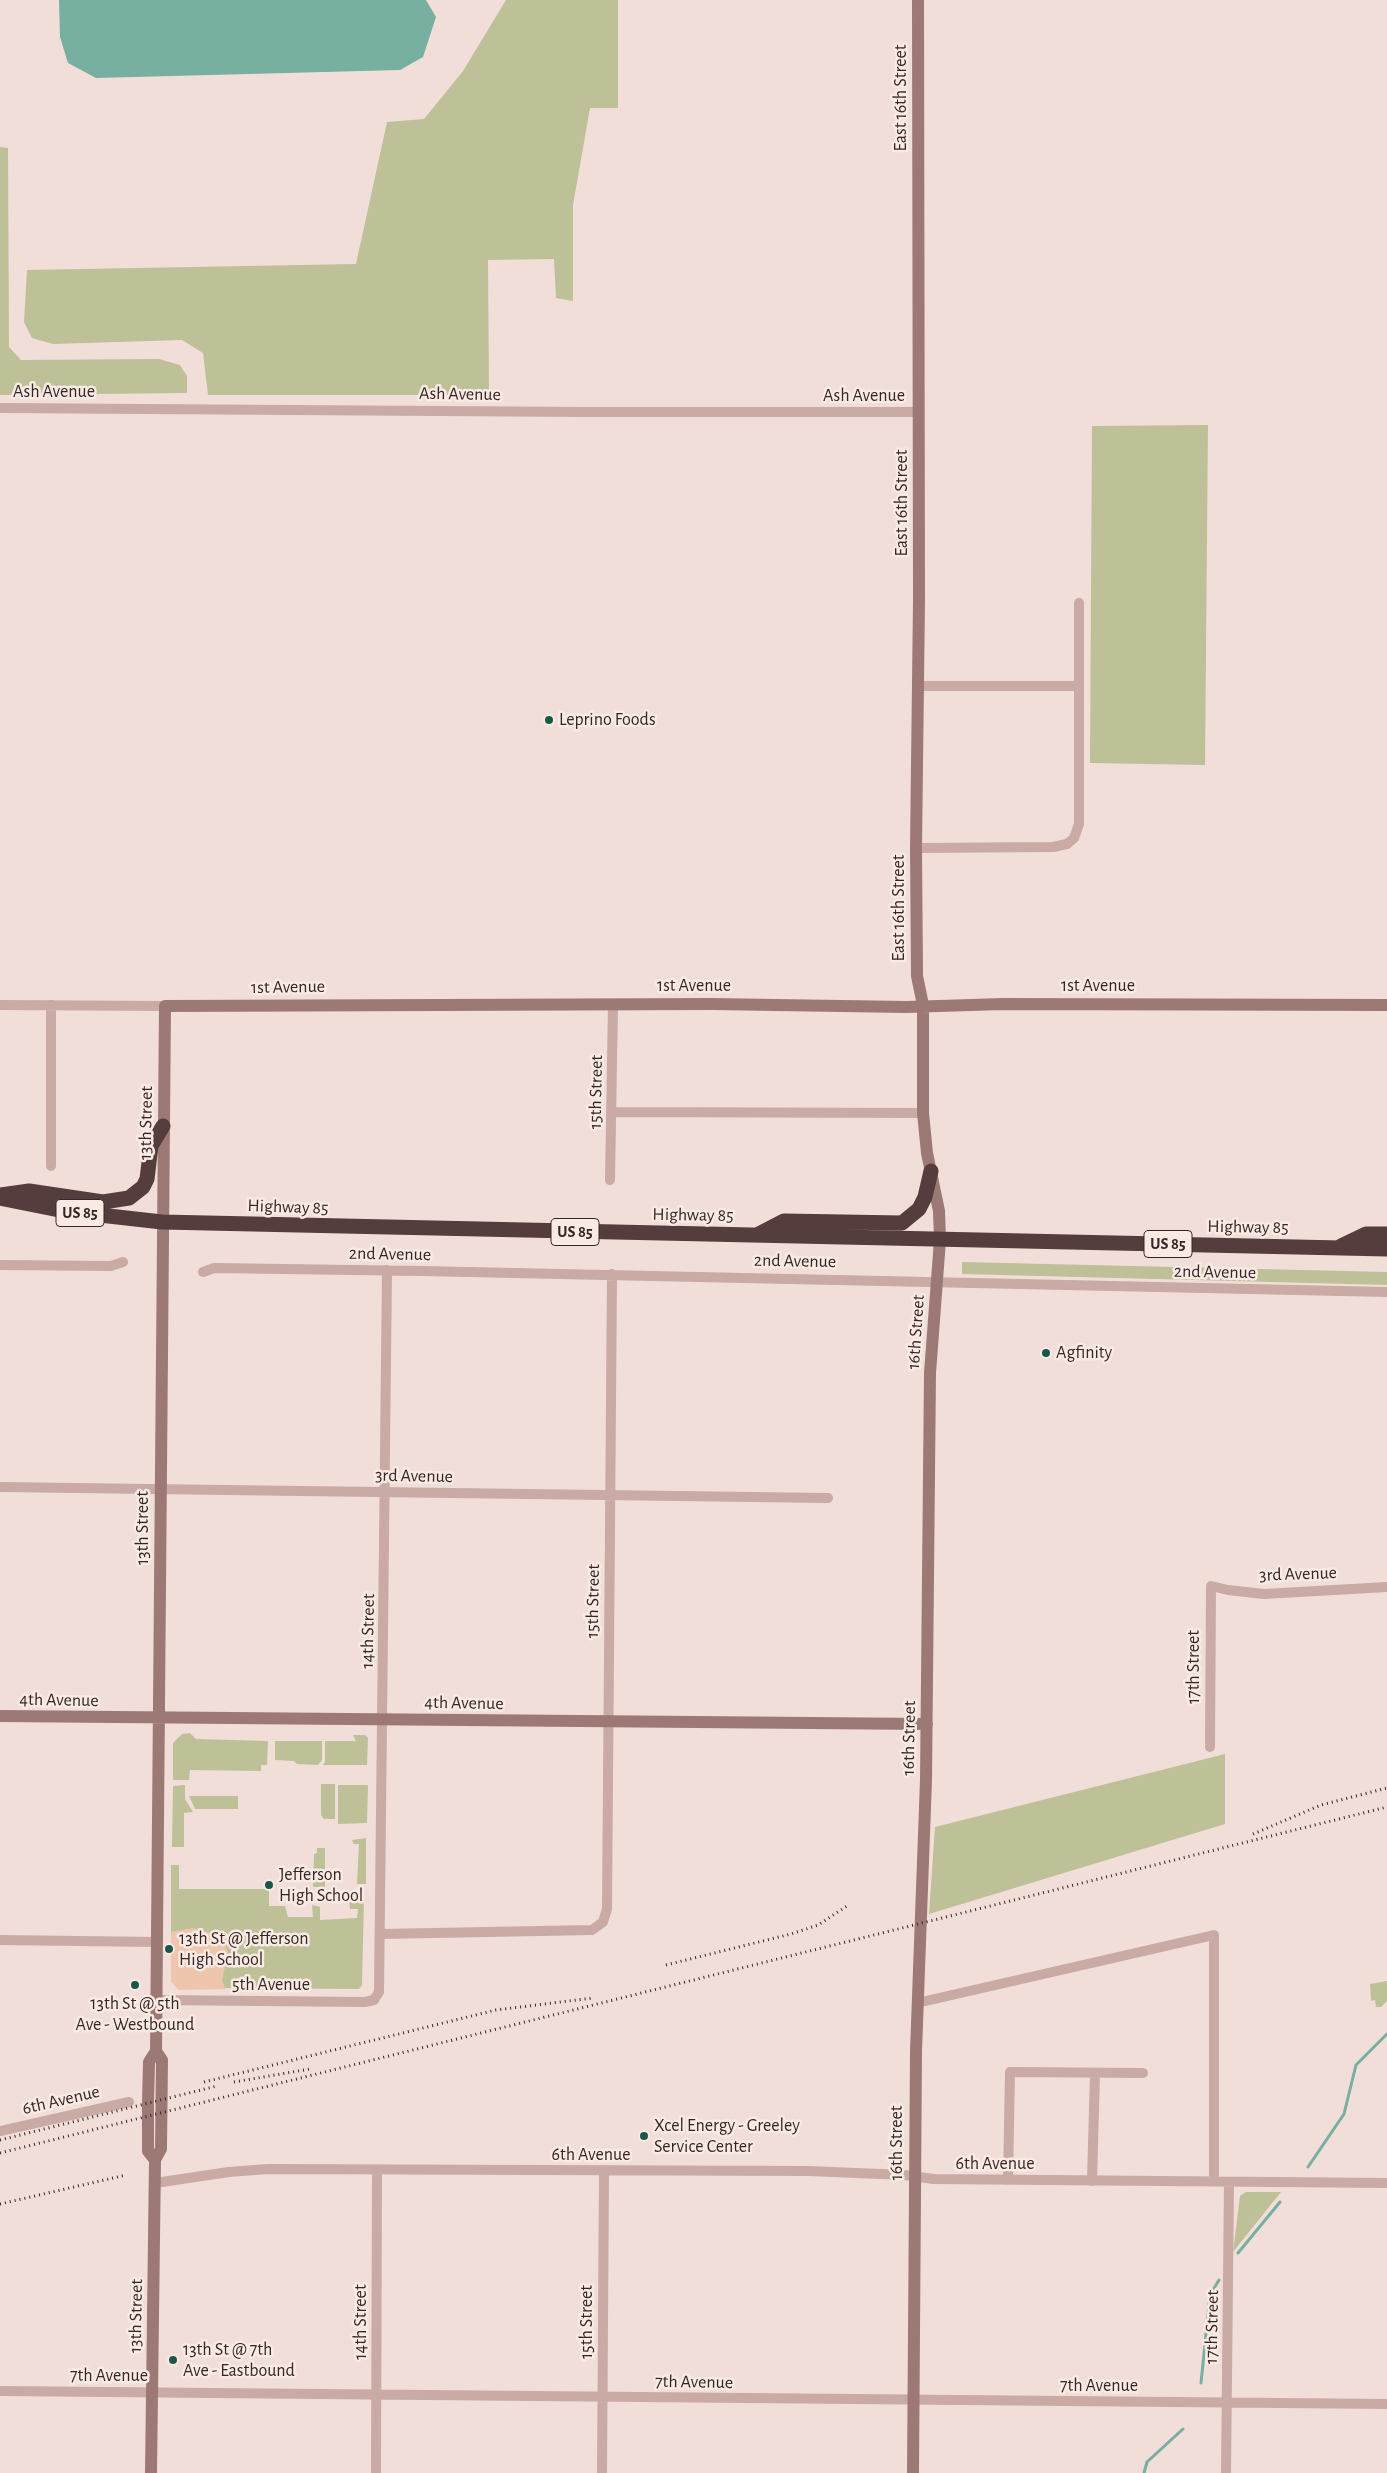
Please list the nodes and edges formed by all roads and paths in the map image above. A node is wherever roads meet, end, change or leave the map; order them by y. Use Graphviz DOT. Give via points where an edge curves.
graph roads {
  1 [pos="918,0"];
  2 [pos="0,408"];
  3 [pos="919,412"];
  4 [pos="1079,604"];
  5 [pos="919,686"];
  6 [pos="1079,686"];
  7 [pos="916,848"];
  8 [pos="613,1004"];
  9 [pos="0,1005"];
  10 [pos="51,1005"];
  11 [pos="923,1005"];
  12 [pos="1387,1005"];
  13 [pos="165,1006"];
  14 [pos="612,1112"];
  15 [pos="923,1113"];
  16 [pos="163,1126"];
  17 [pos="51,1166"];
  18 [pos="931,1171"];
  19 [pos="610,1180"];
  20 [pos="0,1196"];
  21 [pos="162,1222"];
  22 [pos="1387,1234"];
  23 [pos="755,1235"];
  24 [pos="940,1240"];
  25 [pos="1338,1248"];
  26 [pos="1387,1249"];
  27 [pos="123,1262"];
  28 [pos="0,1265"];
  29 [pos="387,1270"];
  30 [pos="203,1272"];
  31 [pos="612,1274"];
  32 [pos="937,1281"];
  33 [pos="1387,1292"];
  34 [pos="0,1487"];
  35 [pos="160,1489"];
  36 [pos="386,1492"];
  37 [pos="610,1495"];
  38 [pos="828,1498"];
  39 [pos="1211,1586"];
  40 [pos="1387,1586"];
  41 [pos="0,1716"];
  42 [pos="159,1718"];
  43 [pos="383,1719"];
  44 [pos="608,1722"];
  45 [pos="928,1724"];
  46 [pos="1210,1747"];
  47 [pos="381,1934"];
  48 [pos="0,1940"];
  49 [pos="157,1942"];
  50 [pos="379,1992"];
  51 [pos="157,2000"];
  52 [pos="917,2002"];
  53 [pos="1095,2073"];
  54 [pos="1143,2073"];
  55 [pos="129,2102"];
  56 [pos="0,2131"];
  57 [pos="377,2170"];
  58 [pos="604,2172"];
  59 [pos="915,2176"];
  60 [pos="1008,2180"];
  61 [pos="1092,2180"];
  62 [pos="1214,2181"];
  63 [pos="154,2182"];
  64 [pos="1229,2182"];
  65 [pos="1387,2183"];
  66 [pos="0,2391"];
  67 [pos="152,2392"];
  68 [pos="377,2394"];
  69 [pos="603,2397"];
  70 [pos="913,2401"];
  71 [pos="1227,2403"];
  72 [pos="1387,2404"];
  73 [pos="151,2473"];
  74 [pos="376,2473"];
  75 [pos="602,2473"];
  76 [pos="913,2473"];
  77 [pos="1226,2473"];
  1 -- 3 [label="street, East 16th Street"];
  2 -- 3 [label="street, Ash Avenue"];
  3 -- 5 [label="street, East 16th Street"];
  4 -- 6 [label="street"];
  5 -- 6 [label="street"];
  5 -- 7 [label="street, East 16th Street"];
  6 -- 7 [label="street" via="1080,810 1074,838 1067,844 1054,847"];
  7 -- 11 [label="street, East 16th Street" via="917,976"];
  8 -- 11 [label="street, 1st Avenue"];
  8 -- 13 [label="street, 1st Avenue"];
  8 -- 14 [label="street, 15th Street"];
  9 -- 10 [label="street, 1st Avenue"];
  10 -- 13 [label="street, 1st Avenue"];
  10 -- 17 [label="street"];
  11 -- 12 [label="street, 1st Avenue"];
  11 -- 15 [label="street, 16th Street"];
  13 -- 16 [label="street, 13th Street"];
  14 -- 15 [label="street"];
  14 -- 19 [label="street, 15th Street"];
  15 -- 18 [label="street, 16th Street"];
  16 -- 20 [label="highway" via="151,1146 147,1179 143,1187 129,1198 103,1202 29,1191"];
  16 -- 21 [label="street, 13th Street"];
  18 -- 23 [label="highway" via="919,1209 902,1223 784,1221"];
  18 -- 24 [label="street, 16th Street" via="939,1211"];
  20 -- 21 [label="highway, Highway 85 / US 85" via="64,1211"];
  21 -- 23 [label="highway, Highway 85 / US 85"];
  21 -- 35 [label="street, 13th Street"];
  22 -- 25 [label="highway" via="1366,1234"];
  23 -- 24 [label="highway, Highway 85 / US 85"];
  24 -- 25 [label="highway, Highway 85 / US 85"];
  24 -- 32 [label="street, 16th Street"];
  25 -- 26 [label="highway, Highway 85 / US 85"];
  27 -- 28 [label="street" via="111,1266"];
  29 -- 30 [label="street, 2nd Avenue" via="214,1268"];
  29 -- 31 [label="street, 2nd Avenue"];
  29 -- 36 [label="street, 14th Street"];
  31 -- 32 [label="street, 2nd Avenue"];
  31 -- 37 [label="street, 15th Street"];
  32 -- 33 [label="street, 2nd Avenue"];
  32 -- 45 [label="street, 16th Street" via="930,1372"];
  34 -- 35 [label="street, 3rd Avenue"];
  35 -- 36 [label="street, 3rd Avenue"];
  35 -- 42 [label="street, 13th Street"];
  36 -- 37 [label="street, 3rd Avenue"];
  36 -- 43 [label="street, 14th Street"];
  37 -- 38 [label="street, 3rd Avenue"];
  37 -- 44 [label="street, 15th Street"];
  39 -- 40 [label="street, 3rd Avenue" via="1264,1594"];
  39 -- 46 [label="street, 17th Street"];
  41 -- 42 [label="street, 4th Avenue"];
  42 -- 43 [label="street, 4th Avenue"];
  42 -- 49 [label="street, 13th Street"];
  43 -- 44 [label="street, 4th Avenue"];
  43 -- 47 [label="street, 14th Street"];
  44 -- 45 [label="street, 4th Avenue"];
  44 -- 47 [label="street, 15th Street" via="606,1910 603,1922 592,1930"];
  45 -- 52 [label="street, 16th Street"];
  47 -- 50 [label="street, 14th Street"];
  48 -- 49 [label="street"];
  49 -- 51 [label="street, 13th Street"];
  50 -- 51 [label="street, 5th Avenue" via="374,2000 365,2002"];
  51 -- 63 [label="street, 13th Street" via="156,2051 150,2062 148,2103 148,2151 155,2160"];
  52 -- 59 [label="street, 16th Street"];
  52 -- 62 [label="street" via="1214,1935"];
  53 -- 54 [label="street"];
  53 -- 60 [label="street" via="1010,2072"];
  53 -- 61 [label="street"];
  55 -- 56 [label="street, 6th Avenue"];
  57 -- 58 [label="street, 6th Avenue"];
  57 -- 63 [label="street, 6th Avenue" via="268,2169"];
  57 -- 68 [label="street, 14th Street"];
  58 -- 59 [label="street, 6th Avenue" via="810,2171"];
  58 -- 69 [label="street, 15th Street"];
  59 -- 60 [label="street, 6th Avenue"];
  59 -- 70 [label="street, 16th Street"];
  60 -- 61 [label="street, 6th Avenue"];
  61 -- 62 [label="street, 6th Avenue"];
  62 -- 64 [label="street, 6th Avenue"];
  63 -- 67 [label="street, 13th Street"];
  64 -- 65 [label="street, 6th Avenue"];
  64 -- 71 [label="street, 17th Street"];
  66 -- 67 [label="street, 7th Avenue"];
  67 -- 68 [label="street, 7th Avenue"];
  67 -- 73 [label="street, 13th Street"];
  68 -- 69 [label="street, 7th Avenue"];
  68 -- 74 [label="street, 14th Street"];
  69 -- 70 [label="street, 7th Avenue"];
  69 -- 75 [label="street, 15th Street"];
  70 -- 71 [label="street, 7th Avenue"];
  70 -- 76 [label="street, 16th Street"];
  71 -- 72 [label="street, 7th Avenue"];
  71 -- 77 [label="street, 17th Street"];
}
